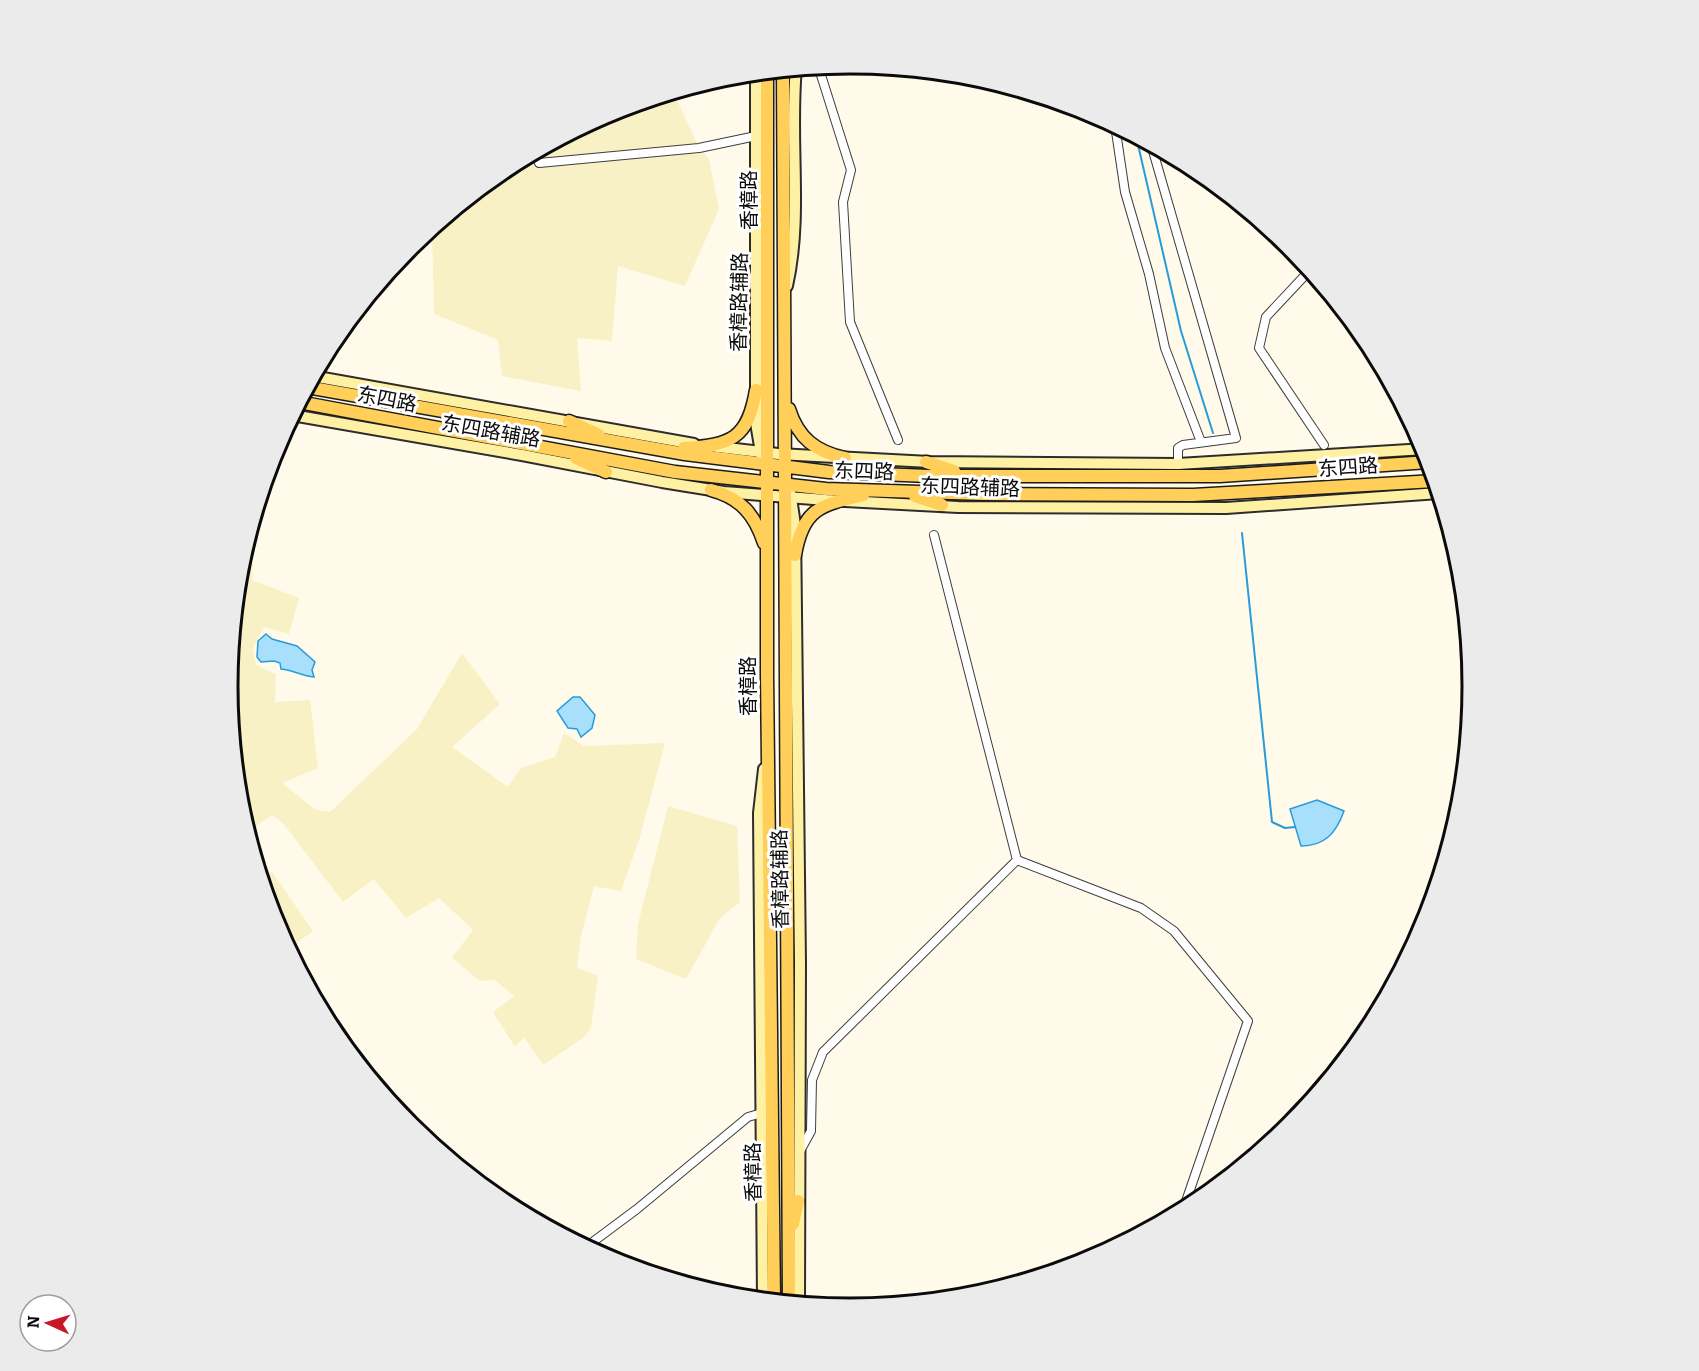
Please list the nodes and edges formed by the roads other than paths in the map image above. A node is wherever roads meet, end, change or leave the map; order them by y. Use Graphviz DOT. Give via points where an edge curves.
graph roads {
  1 [pos="821,75"];
  2 [pos="795,76"];
  3 [pos="783,78"];
  4 [pos="767,79"];
  5 [pos="756,81"];
  6 [pos="1116,135"];
  7 [pos="756,136"];
  8 [pos="1154,154"];
  9 [pos="538,159"];
  10 [pos="1304,276"];
  11 [pos="785,295"];
  12 [pos="320,377"];
  13 [pos="314,388"];
  14 [pos="785,389"];
  15 [pos="756,390"];
  16 [pos="307,404"];
  17 [pos="300,416"];
  18 [pos="569,421"];
  19 [pos="898,440"];
  20 [pos="613,441"];
  21 [pos="1201,442"];
  22 [pos="1324,445"];
  23 [pos="709,446"];
  24 [pos="658,449"];
  25 [pos="1414,450"];
  26 [pos="561,451"];
  27 [pos="784,455"];
  28 [pos="845,458"];
  29 [pos="765,459"];
  30 [pos="926,462"];
  31 [pos="1419,463"];
  32 [pos="1178,464"];
  33 [pos="785,468"];
  34 [pos="606,472"];
  35 [pos="964,475"];
  36 [pos="1426,482"];
  37 [pos="767,488"];
  38 [pos="711,490"];
  39 [pos="881,491"];
  40 [pos="787,492"];
  41 [pos="902,492"];
  42 [pos="1430,494"];
  43 [pos="837,501"];
  44 [pos="942,506"];
  45 [pos="934,535"];
  46 [pos="767,555"];
  47 [pos="795,555"];
  48 [pos="768,748"];
  49 [pos="1017,860"];
  50 [pos="762,1113"];
  51 [pos="799,1154"];
  52 [pos="1188,1195"];
  53 [pos="798,1202"];
  54 [pos="594,1241"];
  55 [pos="789,1246"];
  56 [pos="763,1291"];
  57 [pos="774,1292"];
  58 [pos="789,1294"];
  59 [pos="799,1295"];
  1 -- 19 [label="street" via="851,170 843,202 850,322"];
  2 -- 11 [label="main road, 香樟路" via="794,253"];
  3 -- 11 [label="main road, 香樟路"];
  4 -- 29 [label="main road, 香樟路"];
  5 -- 7 [label="main road, 香樟路辅路"];
  6 -- 21 [label="street" via="1125,192 1165,348"];
  7 -- 9 [label="street" via="699,148 539,163"];
  7 -- 15 [label="main road, 香樟路辅路"];
  8 -- 21 [label="street" via="1236,438"];
  10 -- 22 [label="street" via="1266,317 1259,348"];
  11 -- 14 [label="main road, 香樟路"];
  12 -- 18 [label="main road, 东四路辅路"];
  13 -- 20 [label="main road, 东四路"];
  14 -- 27 [label="main road, 香樟路"];
  14 -- 28 [label="main road" via="799,432 821,451"];
  15 -- 23 [label="main road" via="750,415 740,433 726,443"];
  15 -- 29 [label="main road, 香樟路辅路" via="756,423"];
  16 -- 26 [label="main road, 东四路"];
  17 -- 34 [label="main road, 东四路辅路"];
  18 -- 20 [label="main road"];
  18 -- 23 [label="main road, 东四路辅路"];
  20 -- 24 [label="main road, 东四路"];
  21 -- 32 [label="street" via="1178,448"];
  23 -- 24 [label="main road"];
  23 -- 29 [label="main road, 东四路辅路"];
  24 -- 29 [label="main road, 东四路"];
  25 -- 32 [label="main road, 东四路辅路"];
  26 -- 34 [label="main road"];
  26 -- 37 [label="main road, 东四路"];
  27 -- 28 [label="main road, 东四路辅路"];
  27 -- 29 [label="main road, 东四路辅路"];
  27 -- 33 [label="main road, 香樟路"];
  28 -- 30 [label="main road, 东四路辅路"];
  29 -- 33 [label="main road, 东四路"];
  29 -- 37 [label="main road, 香樟路"];
  30 -- 32 [label="main road, 东四路辅路"];
  30 -- 35 [label="main road"];
  31 -- 35 [label="main road, 东四路" via="1220,476"];
  33 -- 35 [label="main road, 东四路"];
  33 -- 40 [label="main road, 香樟路"];
  34 -- 38 [label="main road, 东四路辅路"];
  36 -- 41 [label="main road, 东四路" via="1222,494"];
  37 -- 38 [label="main road, 东四路辅路"];
  37 -- 40 [label="main road, 东四路"];
  37 -- 46 [label="main road, 香樟路"];
  38 -- 46 [label="main road" via="733,498 747,509"];
  39 -- 40 [label="main road, 东四路"];
  39 -- 41 [label="main road, 东四路"];
  39 -- 43 [label="main road"];
  40 -- 43 [label="main road, 东四路辅路"];
  40 -- 47 [label="main road, 香樟路辅路"];
  40 -- 55 [label="main road, 香樟路"];
  41 -- 44 [label="main road"];
  42 -- 44 [label="main road, 东四路辅路" via="1226,508"];
  43 -- 44 [label="main road, 东四路辅路"];
  43 -- 47 [label="main road" via="822,506 808,518"];
  45 -- 49 [label="street"];
  46 -- 48 [label="main road, 香樟路"];
  47 -- 51 [label="main road, 香樟路辅路"];
  48 -- 50 [label="main road" via="759,813"];
  48 -- 57 [label="main road, 香樟路"];
  49 -- 51 [label="street" via="823,1052 812,1080 811,1131"];
  49 -- 52 [label="street" via="1141,908 1174,931 1248,1021"];
  50 -- 54 [label="street" via="748,1117"];
  50 -- 56 [label="main road"];
  51 -- 53 [label="main road, 香樟路辅路"];
  53 -- 55 [label="main road"];
  53 -- 59 [label="main road, 香樟路辅路"];
  55 -- 58 [label="main road, 香樟路"];
}
